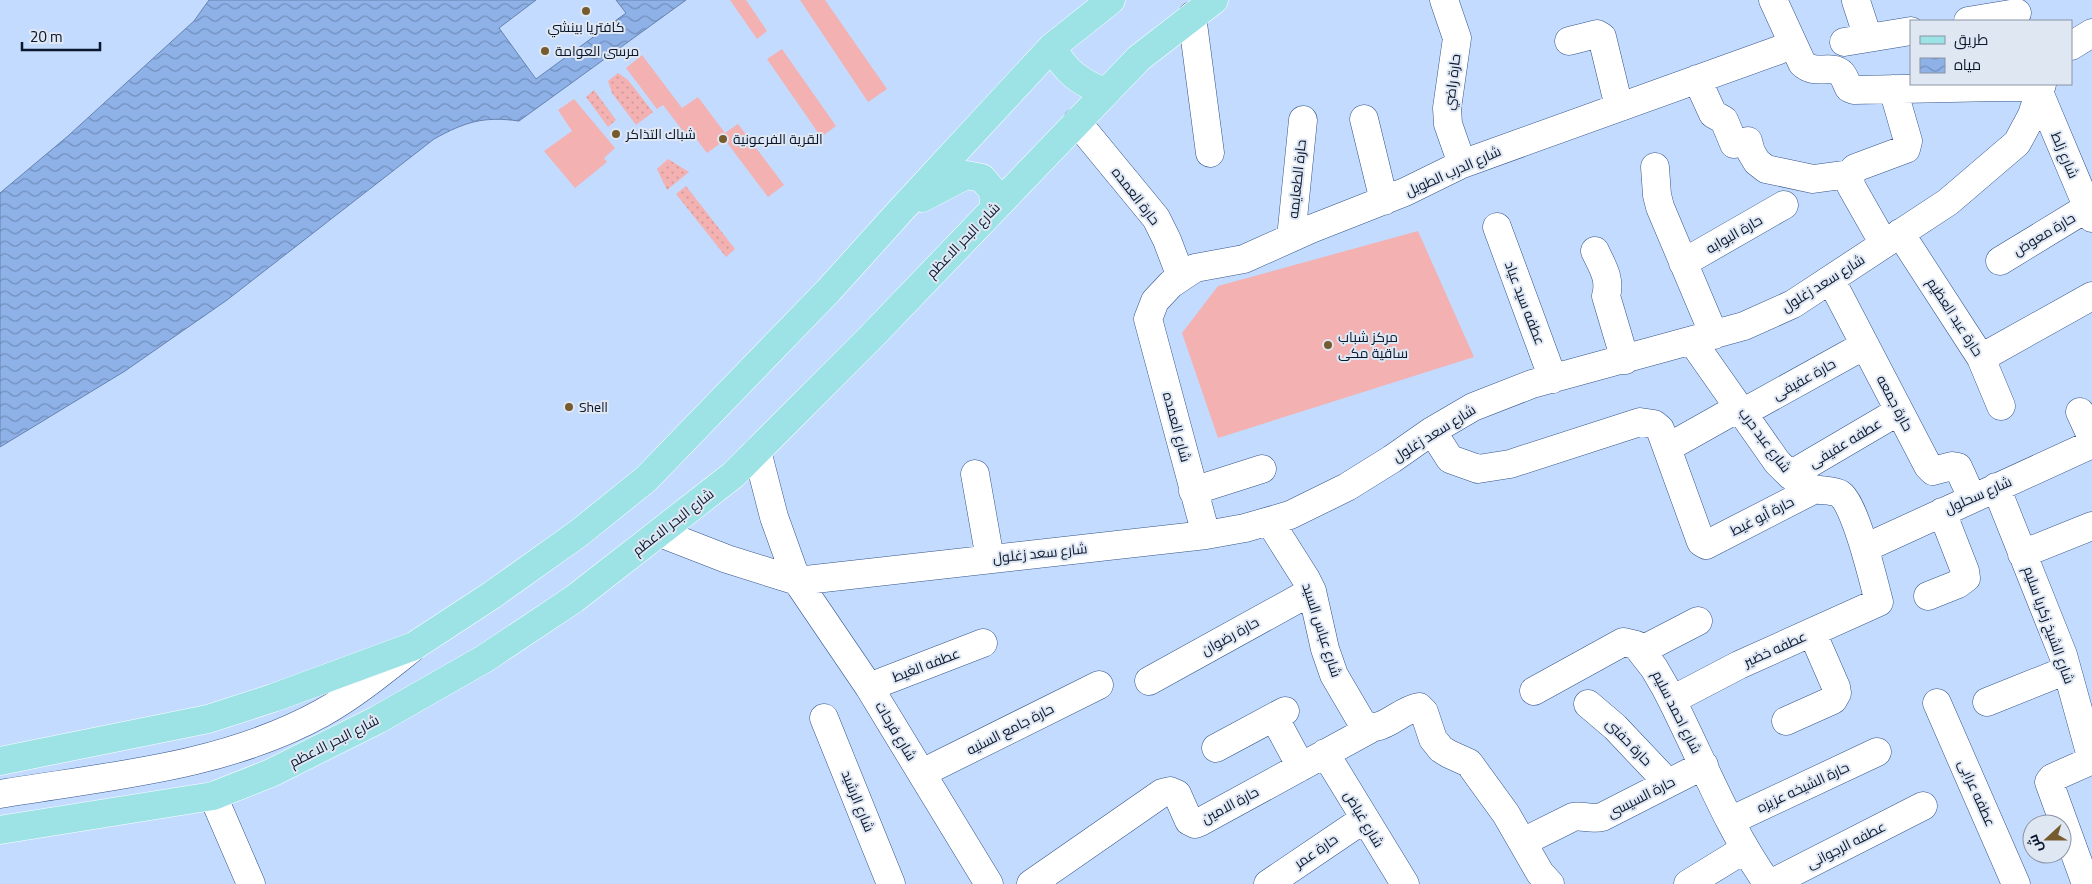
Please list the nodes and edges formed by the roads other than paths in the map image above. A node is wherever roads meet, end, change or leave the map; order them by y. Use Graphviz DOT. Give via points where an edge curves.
graph roads {
  1 [pos="1111,0"];
  2 [pos="1214,0"];
  3 [pos="1444,0"];
  4 [pos="1774,0"];
  5 [pos="1856,1"];
  6 [pos="2016,11"];
  7 [pos="1192,16"];
  8 [pos="1973,20"];
  9 [pos="1910,31"];
  10 [pos="2092,33"];
  11 [pos="1570,41"];
  12 [pos="2072,45"];
  13 [pos="1052,47"];
  14 [pos="1778,50"];
  15 [pos="1697,79"];
  16 [pos="2041,87"];
  17 [pos="1893,89"];
  18 [pos="1106,92"];
  19 [pos="1619,107"];
  20 [pos="1364,119"];
  21 [pos="1303,120"];
  22 [pos="1077,122"];
  23 [pos="1210,153"];
  24 [pos="1462,164"];
  25 [pos="1655,166"];
  26 [pos="1850,174"];
  27 [pos="1384,201"];
  28 [pos="1784,205"];
  29 [pos="994,207"];
  30 [pos="902,209"];
  31 [pos="2090,213"];
  32 [pos="1496,228"];
  33 [pos="1291,238"];
  34 [pos="1892,239"];
  35 [pos="1595,251"];
  36 [pos="2000,260"];
  37 [pos="1684,263"];
  38 [pos="1181,277"];
  39 [pos="1831,280"];
  40 [pos="2092,296"];
  41 [pos="1148,319"];
  42 [pos="1703,338"];
  43 [pos="1865,345"];
  44 [pos="1982,358"];
  45 [pos="1625,360"];
  46 [pos="1553,379"];
  47 [pos="2001,406"];
  48 [pos="1742,410"];
  49 [pos="1899,411"];
  50 [pos="2080,412"];
  51 [pos="1432,431"];
  52 [pos="2092,438"];
  53 [pos="2092,444"];
  54 [pos="1667,448"];
  55 [pos="757,450"];
  56 [pos="1262,469"];
  57 [pos="975,474"];
  58 [pos="1790,475"];
  59 [pos="1815,489"];
  60 [pos="1193,491"];
  61 [pos="1984,493"];
  62 [pos="1942,512"];
  63 [pos="1270,522"];
  64 [pos="2092,526"];
  65 [pos="660,534"];
  66 [pos="1206,535"];
  67 [pos="1864,548"];
  68 [pos="2022,554"];
  69 [pos="990,559"];
  70 [pos="797,581"];
  71 [pos="1312,591"];
  72 [pos="1928,596"];
  73 [pos="1879,602"];
  74 [pos="1698,621"];
  75 [pos="1812,632"];
  76 [pos="983,643"];
  77 [pos="414,646"];
  78 [pos="1642,650"];
  79 [pos="2067,670"];
  80 [pos="1149,681"];
  81 [pos="1099,685"];
  82 [pos="869,688"];
  83 [pos="1534,691"];
  84 [pos="1672,700"];
  85 [pos="1988,702"];
  86 [pos="1937,703"];
  87 [pos="1588,704"];
  88 [pos="2085,706"];
  89 [pos="824,718"];
  90 [pos="1786,722"];
  91 [pos="1372,728"];
  92 [pos="1216,748"];
  93 [pos="1877,752"];
  94 [pos="1325,753"];
  95 [pos="0,761"];
  96 [pos="1704,765"];
  97 [pos="1301,766"];
  98 [pos="2088,766"];
  99 [pos="922,773"];
  100 [pos="1668,783"];
  101 [pos="0,794"];
  102 [pos="213,796"];
  103 [pos="1923,806"];
  104 [pos="1364,819"];
  105 [pos="1730,821"];
  106 [pos="0,830"];
  107 [pos="1523,842"];
  108 [pos="1745,849"];
  109 [pos="2086,871"];
  110 [pos="1537,880"];
  111 [pos="251,884"];
  112 [pos="892,884"];
  113 [pos="989,884"];
  114 [pos="1031,884"];
  115 [pos="1268,884"];
  116 [pos="1405,884"];
  117 [pos="1688,884"];
  118 [pos="1769,884"];
  119 [pos="2016,884"];
  1 -- 13 [label="main road"];
  2 -- 7 [label="main road, شارع البحر الاعظم"];
  3 -- 24 [label="street, حارة راضي" via="1458,38 1447,108 1448,124"];
  4 -- 17 [label="street" via="1802,63 1808,68 1837,70 1849,88 1854,90"];
  5 -- 9 [label="street" via="1856,40"];
  6 -- 8 [label="street"];
  7 -- 18 [label="main road, شارع البحر الاعظم" via="1139,58"];
  7 -- 23 [label="street"];
  10 -- 12 [label="street"];
  11 -- 19 [label="street" via="1596,34 1602,37"];
  13 -- 18 [label="main road" via="1071,75"];
  13 -- 30 [label="main road"];
  14 -- 15 [label="street, شارع الدرب الطويل"];
  15 -- 19 [label="street, شارع الدرب الطويل"];
  15 -- 26 [label="street" via="1713,114 1724,120 1766,169 1813,179"];
  16 -- 17 [label="street"];
  16 -- 31 [label="street, شارع زلط"];
  16 -- 34 [label="street, شارع سعد زغلول" via="2032,115 2017,143 1948,202"];
  17 -- 26 [label="street" via="1908,141 1906,150 1855,168"];
  18 -- 22 [label="main road, شارع البحر الاعظم"];
  19 -- 24 [label="street, شارع الدرب الطويل"];
  20 -- 27 [label="street"];
  21 -- 33 [label="street, حارة الطعايمه"];
  22 -- 29 [label="main road, شارع البحر الاعظم"];
  22 -- 38 [label="street, حارة العمده" via="1156,218"];
  24 -- 27 [label="street, شارع الدرب الطويل"];
  25 -- 37 [label="street" via="1656,195"];
  26 -- 34 [label="street, حارة عبد العظيم" via="1851,186"];
  27 -- 33 [label="street, شارع الدرب الطويل"];
  28 -- 37 [label="street, حارة البوابه"];
  29 -- 30 [label="main road" via="992,191 982,178 966,175"];
  29 -- 55 [label="main road, شارع البحر الاعظم" via="870,338"];
  30 -- 77 [label="main road" via="829,290 646,479 579,533"];
  31 -- 36 [label="street, حارة معوض"];
  32 -- 46 [label="street, عطفه سيد عياد"];
  33 -- 38 [label="street, شارع الدرب الطويل" via="1244,259 1195,268"];
  34 -- 39 [label="street, شارع سعد زغلول"];
  34 -- 44 [label="street, حارة عبد العظيم"];
  35 -- 45 [label="street" via="1607,275 1609,287 1606,296"];
  37 -- 42 [label="street"];
  38 -- 41 [label="street, شارع الدرب الطويل" via="1155,301"];
  39 -- 42 [label="street, شارع سعد زغلول" via="1793,304 1744,326"];
  39 -- 43 [label="street, حارة جمعه"];
  40 -- 44 [label="street"];
  41 -- 60 [label="street, شارع العمده"];
  42 -- 45 [label="street, شارع سعد زغلول"];
  42 -- 48 [label="street, شارع عبد حرب"];
  43 -- 48 [label="street, حارة عفيفى"];
  43 -- 49 [label="street, حارة جمعه"];
  44 -- 47 [label="street, حارة عبد العظيم"];
  45 -- 46 [label="street, شارع سعد زغلول"];
  46 -- 51 [label="street, شارع سعد زغلول" via="1473,407"];
  48 -- 54 [label="street, حارة عفيفى"];
  48 -- 58 [label="street, شارع عبد حرب" via="1777,462"];
  49 -- 58 [label="street, عطفه عفيفى"];
  49 -- 61 [label="street, حارة جمعه" via="1933,471 1958,467"];
  50 -- 52 [label="street"];
  51 -- 54 [label="street" via="1450,459 1478,469 1510,464 1647,422 1660,429"];
  51 -- 63 [label="street, شارع سعد زغلول" via="1347,487"];
  53 -- 61 [label="street, شارع سحلول"];
  54 -- 59 [label="street, حارة أبو غيط" via="1701,542 1706,545"];
  55 -- 65 [label="main road, شارع البحر الاعظم" via="733,475"];
  55 -- 70 [label="street, شارع فرحات" via="774,517"];
  56 -- 60 [label="street"];
  57 -- 69 [label="street"];
  58 -- 59 [label="street, شارع عبد حرب"];
  59 -- 67 [label="street, شارع عبد حرب" via="1840,494 1847,501"];
  60 -- 66 [label="street, شارع العمده"];
  61 -- 62 [label="street, شارع سحلول"];
  61 -- 68 [label="street, شارع الشيخ زكريا سليم"];
  62 -- 67 [label="street, شارع سحلول"];
  62 -- 72 [label="street" via="1966,578"];
  63 -- 66 [label="street, شارع سعد زغلول"];
  63 -- 71 [label="street, شارع عباس السيد"];
  64 -- 68 [label="street"];
  65 -- 70 [label="street"];
  65 -- 102 [label="main road, شارع البحر الاعظم" via="574,599 484,658 377,720 271,772"];
  66 -- 69 [label="street, شارع سعد زغلول"];
  67 -- 73 [label="street, شارع عبد حرب"];
  68 -- 79 [label="street, شارع الشيخ زكريا سليم"];
  69 -- 70 [label="street, شارع سعد زغلول"];
  70 -- 82 [label="street, شارع فرحات"];
  71 -- 80 [label="street, حارة رضوان"];
  71 -- 91 [label="street, شارع عباس السيد" via="1334,675 1361,721"];
  73 -- 75 [label="street, عطفه خضير"];
  74 -- 78 [label="street"];
  75 -- 84 [label="street, عطفه خضير"];
  75 -- 90 [label="street" via="1837,693 1832,700"];
  76 -- 82 [label="street, عطفه الغيط"];
  77 -- 95 [label="main road" via="208,719"];
  77 -- 101 [label="street" via="370,682 322,713 270,737 216,756 160,768"];
  78 -- 83 [label="street" via="1623,642"];
  78 -- 84 [label="street, شارع احمد سليم"];
  79 -- 85 [label="street"];
  79 -- 88 [label="street, شارع الشيخ زكريا سليم"];
  81 -- 99 [label="street, حارة جامع السنيه"];
  82 -- 99 [label="street, شارع فرحات"];
  84 -- 96 [label="street, شارع احمد سليم"];
  86 -- 119 [label="street, عطفه عرابى"];
  87 -- 100 [label="street, حارة حفنى" via="1615,727"];
  88 -- 98 [label="street, شارع الشيخ زكريا سليم"];
  89 -- 112 [label="street, شارع الرشيد"];
  91 -- 94 [label="street, حارة الامين"];
  91 -- 107 [label="street" via="1419,707 1424,712 1433,739 1441,749 1469,763"];
  92 -- 97 [label="street" via="1280,714"];
  93 -- 105 [label="street, حارة الشيخه عزيزه"];
  94 -- 97 [label="street, حارة الامين"];
  94 -- 104 [label="street, شارع غياض"];
  96 -- 100 [label="street, حارة السيسى"];
  96 -- 105 [label="street, شارع احمد سليم"];
  97 -- 114 [label="street, حارة الامين" via="1195,824 1189,822 1177,794 1170,790 1162,793"];
  98 -- 109 [label="street, شارع الشيخ زكريا سليم" via="2052,778 2049,782"];
  99 -- 113 [label="street, شارع فرحات"];
  100 -- 107 [label="street, حارة السيسى" via="1602,817 1573,817"];
  102 -- 106 [label="main road, شارع البحر الاعظم"];
  102 -- 111 [label="street"];
  103 -- 118 [label="street, عطفه الرجوانى"];
  104 -- 115 [label="street, حارة عمر"];
  104 -- 116 [label="street, شارع غياض"];
  105 -- 108 [label="street, شارع احمد سليم"];
  107 -- 110 [label="street"];
  108 -- 117 [label="street"];
  108 -- 118 [label="street, شارع احمد سليم"];
}
